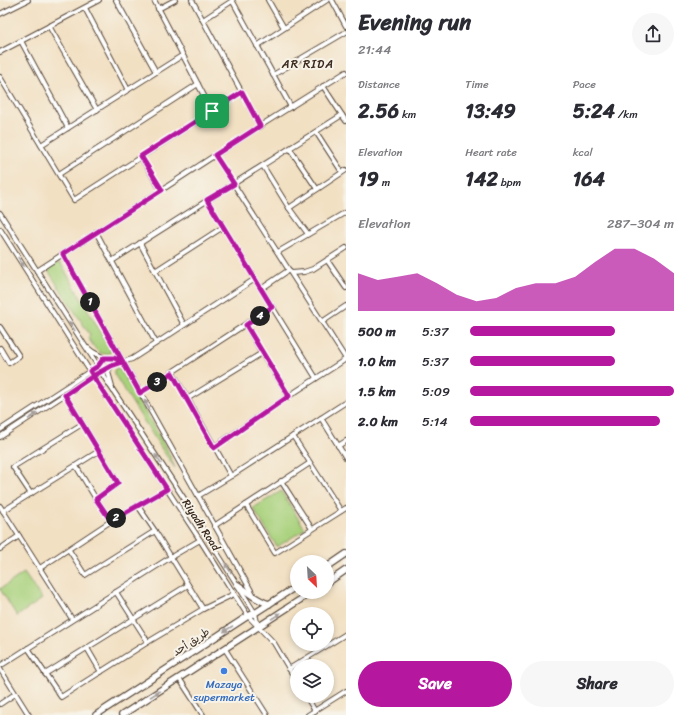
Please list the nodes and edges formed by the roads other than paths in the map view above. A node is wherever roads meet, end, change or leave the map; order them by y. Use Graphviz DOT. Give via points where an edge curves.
graph roads {
  1 [pos="28,0"];
  2 [pos="99,0"];
  3 [pos="116,0"];
  4 [pos="154,0"];
  5 [pos="175,0"];
  6 [pos="192,0"];
  7 [pos="269,0"];
  8 [pos="327,0"];
  9 [pos="332,0"];
  10 [pos="232,1"];
  11 [pos="85,8"];
  12 [pos="158,9"];
  13 [pos="0,14"];
  14 [pos="203,20"];
  15 [pos="49,26"];
  16 [pos="346,26"];
  17 [pos="284,28"];
  18 [pos="346,32"];
  19 [pos="21,41"];
  20 [pos="257,46"];
  21 [pos="0,52"];
  22 [pos="182,55"];
  23 [pos="156,72"];
  24 [pos="346,72"];
  25 [pos="273,75"];
  26 [pos="0,76"];
  27 [pos="198,84"];
  28 [pos="323,86"];
  29 [pos="128,90"];
  30 [pos="242,92"];
  31 [pos="290,107"];
  32 [pos="97,110"];
  33 [pos="212,111"];
  34 [pos="342,115"];
  35 [pos="346,121"];
  36 [pos="260,126"];
  37 [pos="68,128"];
  38 [pos="316,132"];
  39 [pos="42,145"];
  40 [pos="290,149"];
  41 [pos="215,155"];
  42 [pos="141,156"];
  43 [pos="263,166"];
  44 [pos="344,171"];
  45 [pos="59,174"];
  46 [pos="234,184"];
  47 [pos="317,189"];
  48 [pos="162,190"];
  49 [pos="207,200"];
  50 [pos="289,208"];
  51 [pos="346,212"];
  52 [pos="0,213"];
  53 [pos="223,227"];
  54 [pos="1,232"];
  55 [pos="96,232"];
  56 [pos="308,234"];
  57 [pos="140,243"];
  58 [pos="346,248"];
  59 [pos="278,252"];
  60 [pos="63,254"];
  61 [pos="327,260"];
  62 [pos="112,261"];
  63 [pos="37,271"];
  64 [pos="155,271"];
  65 [pos="290,272"];
  66 [pos="255,280"];
  67 [pos="346,288"];
  68 [pos="261,289"];
  69 [pos="346,306"];
  70 [pos="272,307"];
  71 [pos="322,322"];
  72 [pos="184,325"];
  73 [pos="246,325"];
  74 [pos="0,327"];
  75 [pos="156,343"];
  76 [pos="84,344"];
  77 [pos="0,348"];
  78 [pos="262,353"];
  79 [pos="104,358"];
  80 [pos="346,359"];
  81 [pos="120,362"];
  82 [pos="98,366"];
  83 [pos="111,366"];
  84 [pos="90,371"];
  85 [pos="101,372"];
  86 [pos="172,373"];
  87 [pos="93,376"];
  88 [pos="316,378"];
  89 [pos="113,390"];
  90 [pos="140,393"];
  91 [pos="65,395"];
  92 [pos="289,396"];
  93 [pos="187,399"];
  94 [pos="346,402"];
  95 [pos="321,418"];
  96 [pos="82,424"];
  97 [pos="0,430"];
  98 [pos="293,436"];
  99 [pos="0,437"];
  100 [pos="346,441"];
  101 [pos="338,446"];
  102 [pos="214,448"];
  103 [pos="99,451"];
  104 [pos="346,458"];
  105 [pos="310,463"];
  106 [pos="76,466"];
  107 [pos="231,476"];
  108 [pos="281,481"];
  109 [pos="167,489"];
  110 [pos="31,494"];
  111 [pos="198,496"];
  112 [pos="96,499"];
  113 [pos="246,505"];
  114 [pos="0,506"];
  115 [pos="138,506"];
  116 [pos="346,508"];
  117 [pos="3,511"];
  118 [pos="341,511"];
  119 [pos="111,521"];
  120 [pos="214,526"];
  121 [pos="312,529"];
  122 [pos="155,531"];
  123 [pos="19,536"];
  124 [pos="200,540"];
  125 [pos="0,549"];
  126 [pos="69,550"];
  127 [pos="346,554"];
  128 [pos="171,557"];
  129 [pos="334,562"];
  130 [pos="40,568"];
  131 [pos="346,570"];
  132 [pos="334,578"];
  133 [pos="188,585"];
  134 [pos="238,585"];
  135 [pos="290,590"];
  136 [pos="116,592"];
  137 [pos="234,594"];
  138 [pos="255,598"];
  139 [pos="301,599"];
  140 [pos="269,604"];
  141 [pos="203,609"];
  142 [pos="255,613"];
  143 [pos="248,616"];
  144 [pos="72,619"];
  145 [pos="134,619"];
  146 [pos="258,627"];
  147 [pos="346,634"];
  148 [pos="148,642"];
  149 [pos="28,648"];
  150 [pos="87,648"];
  151 [pos="224,649"];
  152 [pos="0,666"];
  153 [pos="0,669"];
  154 [pos="289,669"];
  155 [pos="101,672"];
  156 [pos="45,674"];
  157 [pos="179,678"];
  158 [pos="346,691"];
  159 [pos="16,694"];
  160 [pos="310,703"];
  161 [pos="0,704"];
  162 [pos="315,711"];
  163 [pos="29,715"];
  164 [pos="96,715"];
  165 [pos="122,715"];
  166 [pos="203,715"];
  167 [pos="267,715"];
  168 [pos="308,715"];
  1 -- 13 [label="street"];
  2 -- 11 [label="street"];
  3 -- 23 [label="street"];
  4 -- 12 [label="street"];
  5 -- 12 [label="street"];
  6 -- 14 [label="street"];
  7 -- 17 [label="street"];
  8 -- 17 [label="street"];
  9 -- 16 [label="street"];
  10 -- 14 [label="street"];
  10 -- 20 [label="street"];
  11 -- 15 [label="street"];
  11 -- 29 [label="street"];
  12 -- 22 [label="street"];
  14 -- 30 [label="street"];
  15 -- 19 [label="street"];
  15 -- 32 [label="street"];
  17 -- 20 [label="street"];
  18 -- 25 [label="street"];
  19 -- 21 [label="street"];
  19 -- 37 [label="street"];
  20 -- 25 [label="street"];
  22 -- 23 [label="street"];
  22 -- 27 [label="street"];
  23 -- 29 [label="street"];
  24 -- 28 [label="street"];
  25 -- 31 [label="street"];
  26 -- 39 [label="street"];
  27 -- 33 [label="street"];
  27 -- 45 [label="street"];
  28 -- 31 [label="street"];
  28 -- 34 [label="street"];
  29 -- 32 [label="street"];
  30 -- 33 [label="street"];
  30 -- 36 [label="street"];
  31 -- 36 [label="street"];
  32 -- 37 [label="street"];
  33 -- 42 [label="street"];
  34 -- 35 [label="street"];
  34 -- 38 [label="street"];
  36 -- 41 [label="street"];
  37 -- 39 [label="street"];
  38 -- 40 [label="street"];
  38 -- 44 [label="street"];
  39 -- 45 [label="street"];
  40 -- 43 [label="street"];
  40 -- 47 [label="street"];
  41 -- 46 [label="street"];
  41 -- 48 [label="street"];
  42 -- 45 [label="street" via="74,200"];
  42 -- 48 [label="street"];
  43 -- 46 [label="street"];
  43 -- 50 [label="street"];
  44 -- 47 [label="street"];
  46 -- 49 [label="street"];
  46 -- 59 [label="street"];
  47 -- 50 [label="street"];
  48 -- 55 [label="street"];
  49 -- 53 [label="street"];
  49 -- 57 [label="street"];
  50 -- 56 [label="street"];
  51 -- 56 [label="street"];
  52 -- 63 [label="street"];
  53 -- 64 [label="street"];
  53 -- 66 [label="street"];
  54 -- 84 [label="street, Riyadh Road, one-way"];
  55 -- 60 [label="street"];
  55 -- 62 [label="street"];
  56 -- 59 [label="street"];
  57 -- 62 [label="street"];
  57 -- 64 [label="street"];
  58 -- 61 [label="street"];
  59 -- 65 [label="street"];
  60 -- 63 [label="street"];
  60 -- 81 [label="street"];
  61 -- 65 [label="street" via="304,272"];
  61 -- 67 [label="street"];
  62 -- 75 [label="street"];
  76 -- 63 [label="street, one-way"];
  64 -- 72 [label="street"];
  65 -- 68 [label="street"];
  65 -- 71 [label="street"];
  66 -- 68 [label="street"];
  66 -- 72 [label="street"];
  68 -- 70 [label="street"];
  69 -- 71 [label="street"];
  70 -- 73 [label="street"];
  70 -- 88 [label="street"];
  71 -- 80 [label="street"];
  72 -- 75 [label="street"];
  73 -- 78 [label="street"];
  73 -- 86 [label="street"];
  74 -- 77 [label="street" via="19,356 9,363"];
  75 -- 81 [label="street" via="132,359"];
  76 -- 79 [label="street"];
  76 -- 82 [label="street"];
  78 -- 92 [label="street"];
  78 -- 93 [label="street"];
  79 -- 81 [label="street" via="114,358"];
  79 -- 82 [label="street"];
  80 -- 88 [label="street"];
  81 -- 83 [label="street"];
  81 -- 90 [label="street"];
  82 -- 84 [label="street"];
  82 -- 85 [label="street"];
  83 -- 85 [label="street"];
  83 -- 89 [label="street" via="108,372"];
  84 -- 87 [label="street, Riyadh Road"];
  84 -- 97 [label="street"];
  85 -- 87 [label="street"];
  85 -- 89 [label="street"];
  86 -- 90 [label="street"];
  86 -- 93 [label="street"];
  87 -- 91 [label="street"];
  87 -- 109 [label="street, Riyadh Road"];
  88 -- 92 [label="street"];
  134 -- 89 [label="street, one-way"];
  111 -- 90 [label="street, one-way"];
  91 -- 96 [label="street"];
  99 -- 91 [label="street, one-way"];
  92 -- 102 [label="street"];
  93 -- 102 [label="street"];
  94 -- 95 [label="street"];
  95 -- 98 [label="street"];
  95 -- 101 [label="street"];
  96 -- 103 [label="street"];
  96 -- 110 [label="street" via="13,467"];
  98 -- 105 [label="street"];
  98 -- 107 [label="street"];
  100 -- 101 [label="street"];
  101 -- 104 [label="street"];
  102 -- 107 [label="street"];
  103 -- 106 [label="street"];
  103 -- 112 [label="street" via="118,483"];
  105 -- 108 [label="street"];
  105 -- 118 [label="street"];
  106 -- 110 [label="street"];
  106 -- 112 [label="street"];
  107 -- 111 [label="street"];
  108 -- 113 [label="street"];
  108 -- 121 [label="street"];
  109 -- 115 [label="street"];
  109 -- 124 [label="street, Riyadh Road"];
  110 -- 117 [label="street"];
  111 -- 120 [label="street"];
  112 -- 119 [label="street"];
  113 -- 120 [label="street"];
  113 -- 121 [label="street" via="275,552"];
  114 -- 117 [label="street"];
  115 -- 119 [label="street"];
  115 -- 122 [label="street"];
  116 -- 118 [label="street"];
  117 -- 123 [label="street"];
  118 -- 121 [label="street"];
  119 -- 126 [label="street"];
  120 -- 138 [label="street"];
  122 -- 126 [label="street" via="85,575"];
  122 -- 128 [label="street"];
  123 -- 125 [label="street"];
  123 -- 130 [label="street"];
  124 -- 128 [label="street"];
  124 -- 137 [label="street, Riyadh Road"];
  126 -- 130 [label="street"];
  127 -- 129 [label="main road"];
  128 -- 133 [label="street"];
  128 -- 136 [label="street"];
  130 -- 144 [label="street"];
  131 -- 132 [label="main road"];
  133 -- 141 [label="street"];
  133 -- 145 [label="street"];
  134 -- 138 [label="main road"];
  134 -- 142 [label="street"];
  135 -- 140 [label="main road, طريق أحد"];
  136 -- 144 [label="street"];
  136 -- 145 [label="street"];
  137 -- 141 [label="street"];
  137 -- 143 [label="street, Riyadh Road"];
  138 -- 140 [label="main road"];
  146 -- 139 [label="main road, one-way"];
  140 -- 142 [label="main road, طريق أحد"];
  141 -- 148 [label="street"];
  142 -- 143 [label="main road, طريق أحد"];
  142 -- 146 [label="street"];
  143 -- 146 [label="street, Riyadh Road"];
  143 -- 164 [label="main road, طريق أحد, one-way"];
  144 -- 149 [label="street"];
  145 -- 148 [label="street"];
  145 -- 150 [label="street"];
  146 -- 151 [label="main road"];
  146 -- 154 [label="street, Riyadh Road" via="274,643"];
  147 -- 154 [label="street"];
  148 -- 155 [label="street"];
  149 -- 152 [label="street"];
  149 -- 156 [label="street"];
  150 -- 155 [label="street"];
  150 -- 156 [label="street"];
  151 -- 157 [label="main road"];
  151 -- 167 [label="street"];
  153 -- 159 [label="street"];
  155 -- 156 [label="street" via="61,698"];
  165 -- 157 [label="main road, one-way"];
  157 -- 166 [label="street"];
  158 -- 162 [label="street"];
  159 -- 161 [label="street"];
  159 -- 163 [label="street"];
  160 -- 162 [label="street"];
  162 -- 168 [label="street"];
}
